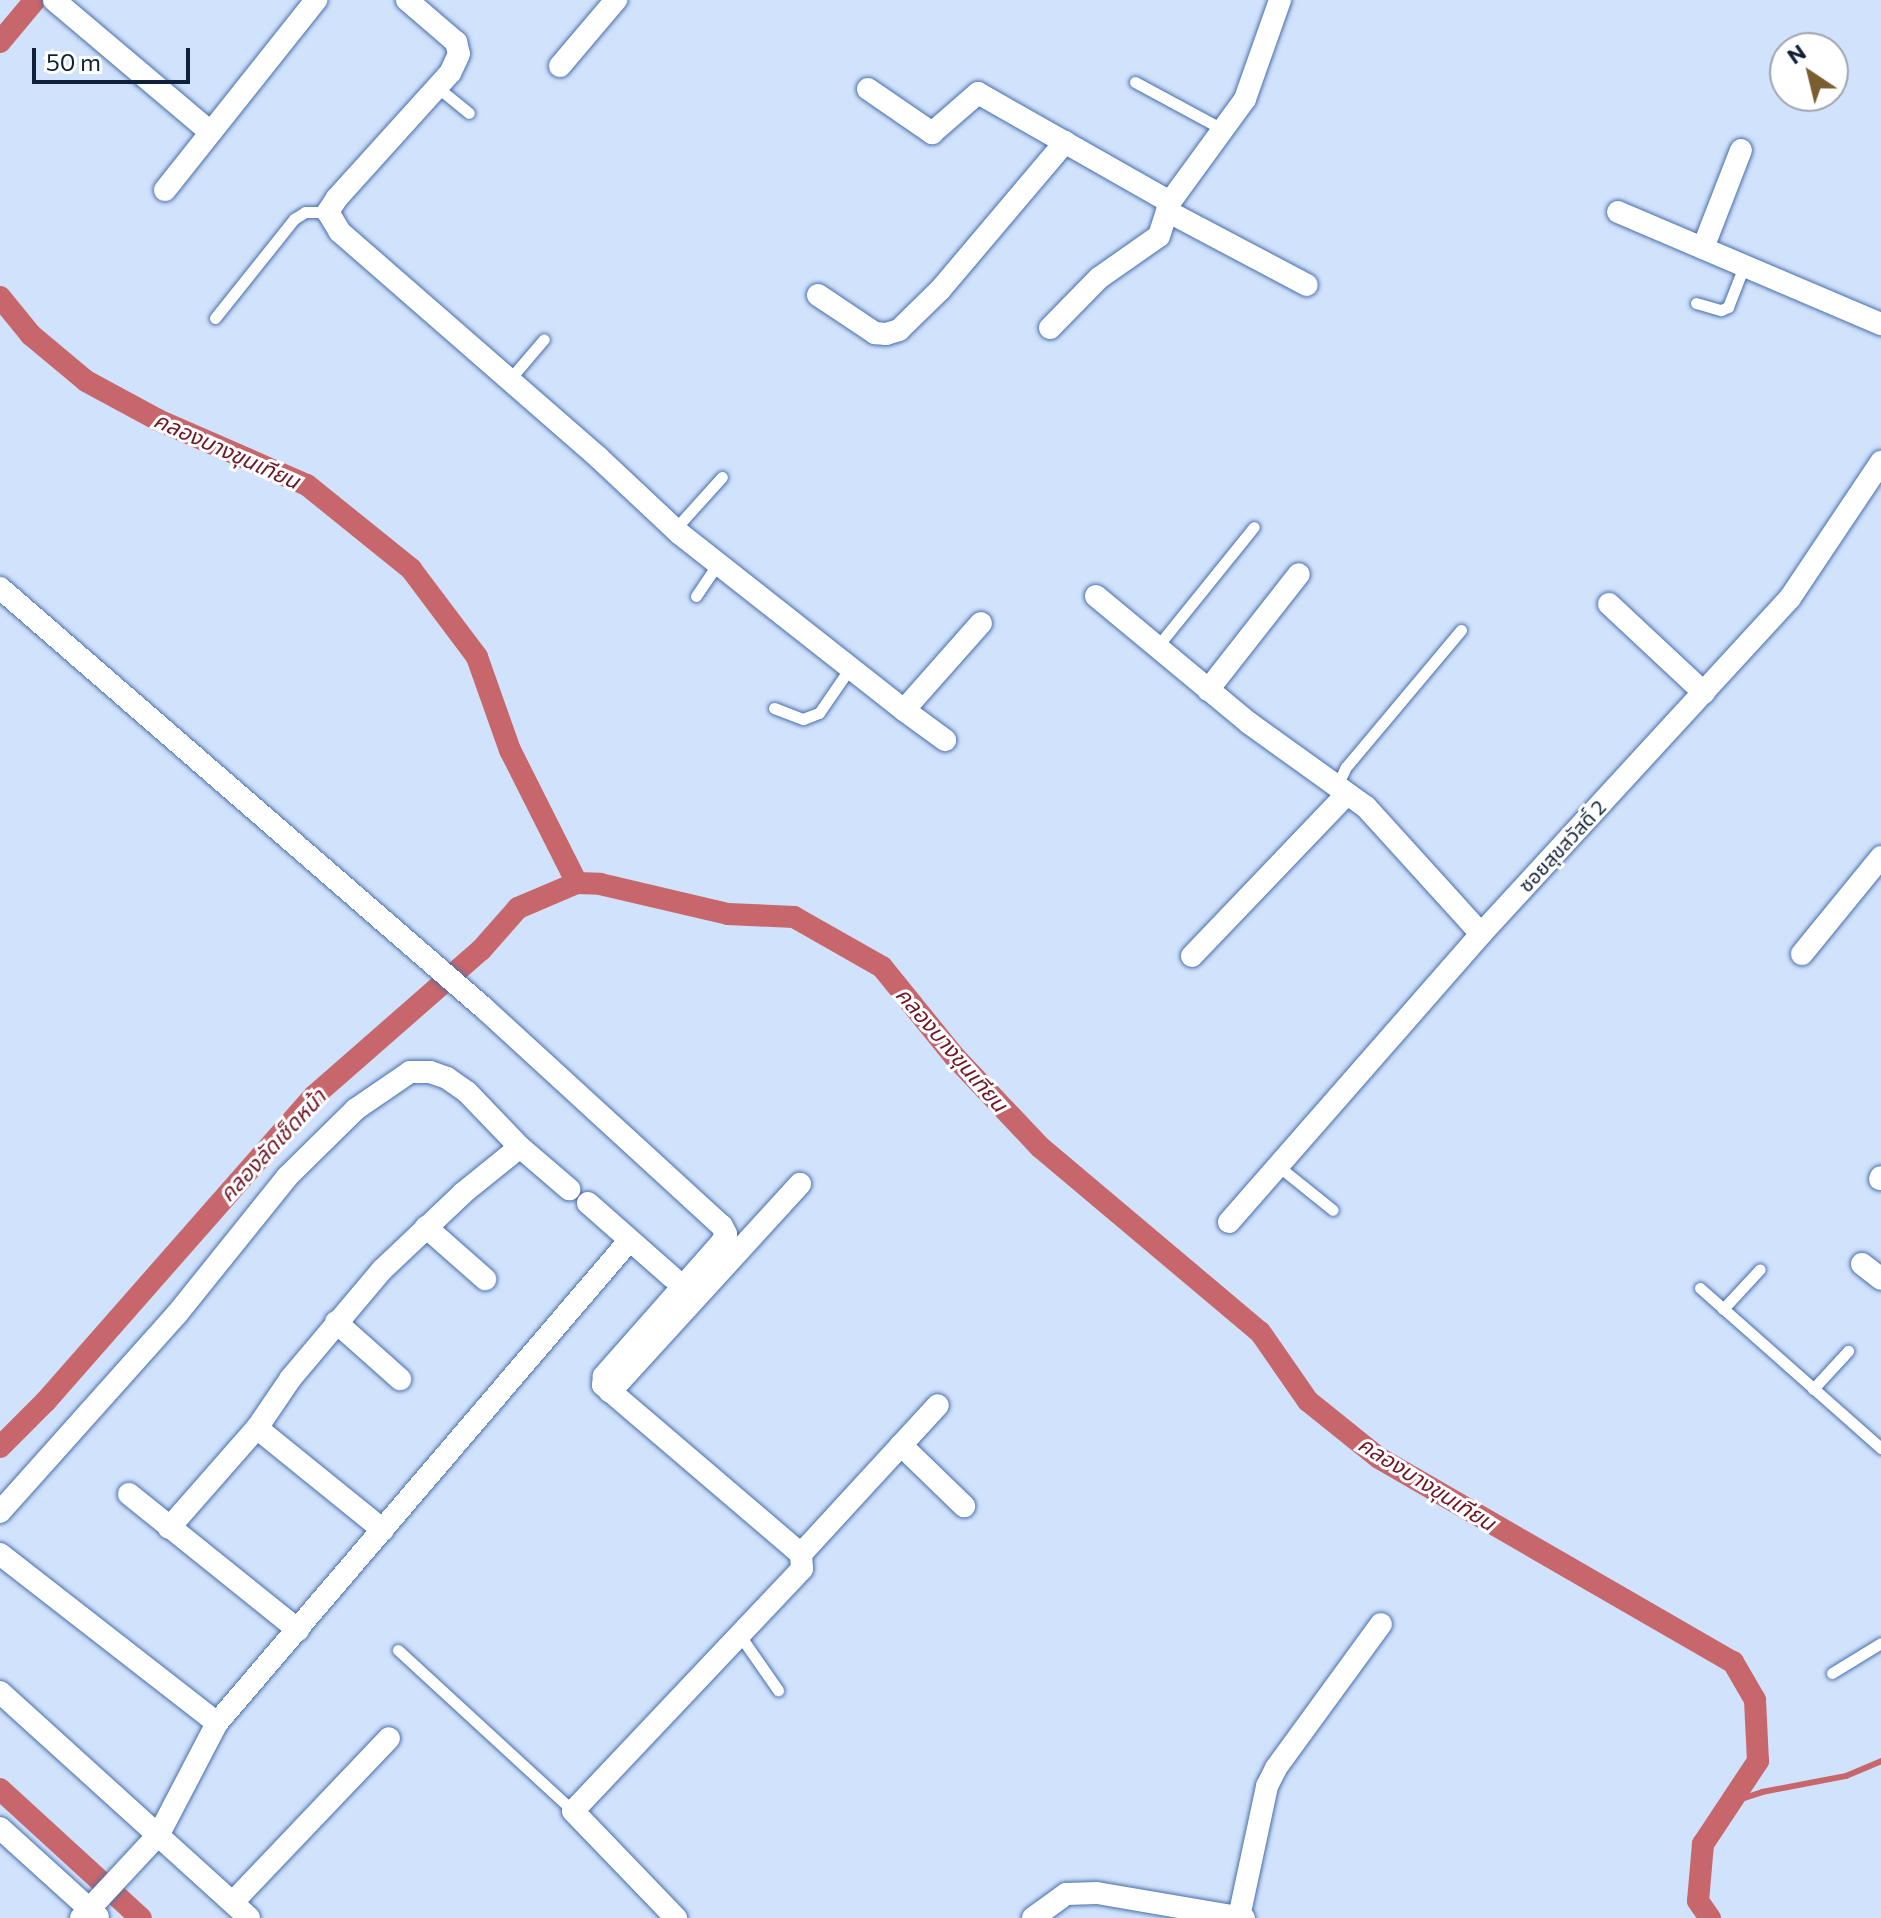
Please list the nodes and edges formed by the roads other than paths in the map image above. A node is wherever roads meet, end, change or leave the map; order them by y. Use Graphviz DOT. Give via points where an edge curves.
graph roads {
  1 [pos="54,0"];
  2 [pos="316,0"];
  3 [pos="407,0"];
  4 [pos="616,0"];
  5 [pos="1280,0"];
  6 [pos="560,66"];
  7 [pos="1135,82"];
  8 [pos="437,87"];
  9 [pos="868,89"];
  10 [pos="469,113"];
  11 [pos="1222,129"];
  12 [pos="210,132"];
  13 [pos="1065,142"];
  14 [pos="1741,150"];
  15 [pos="165,190"];
  16 [pos="1169,207"];
  17 [pos="328,212"];
  18 [pos="1618,212"];
  19 [pos="1703,248"];
  20 [pos="1744,266"];
  21 [pos="1307,285"];
  22 [pos="818,295"];
  23 [pos="1696,303"];
  24 [pos="215,318"];
  25 [pos="1881,324"];
  26 [pos="1050,328"];
  27 [pos="544,339"];
  28 [pos="510,379"];
  29 [pos="1881,462"];
  30 [pos="722,477"];
  31 [pos="1254,527"];
  32 [pos="675,529"];
  33 [pos="717,565"];
  34 [pos="1299,574"];
  35 [pos="0,588"];
  36 [pos="696,596"];
  37 [pos="1096,596"];
  38 [pos="1609,604"];
  39 [pos="981,623"];
  40 [pos="1461,630"];
  41 [pos="1157,647"];
  42 [pos="850,668"];
  43 [pos="1208,690"];
  44 [pos="1704,693"];
  45 [pos="774,708"];
  46 [pos="904,710"];
  47 [pos="945,740"];
  48 [pos="1341,791"];
  49 [pos="1881,857"];
  50 [pos="1481,934"];
  51 [pos="1802,954"];
  52 [pos="1192,956"];
  53 [pos="520,1147"];
  54 [pos="1278,1166"];
  55 [pos="800,1184"];
  56 [pos="569,1189"];
  57 [pos="588,1203"];
  58 [pos="1333,1210"];
  59 [pos="1229,1222"];
  60 [pos="426,1227"];
  61 [pos="629,1241"];
  62 [pos="1862,1264"];
  63 [pos="1760,1269"];
  64 [pos="673,1278"];
  65 [pos="485,1279"];
  66 [pos="1881,1279"];
  67 [pos="1700,1288"];
  68 [pos="1723,1309"];
  69 [pos="336,1322"];
  70 [pos="1848,1351"];
  71 [pos="400,1379"];
  72 [pos="1813,1389"];
  73 [pos="610,1392"];
  74 [pos="938,1405"];
  75 [pos="257,1428"];
  76 [pos="901,1445"];
  77 [pos="1881,1448"];
  78 [pos="129,1494"];
  79 [pos="964,1506"];
  80 [pos="0,1512"];
  81 [pos="169,1528"];
  82 [pos="383,1530"];
  83 [pos="0,1554"];
  84 [pos="801,1554"];
  85 [pos="1381,1624"];
  86 [pos="298,1630"];
  87 [pos="741,1637"];
  88 [pos="1881,1643"];
  89 [pos="398,1650"];
  90 [pos="1832,1673"];
  91 [pos="778,1690"];
  92 [pos="0,1692"];
  93 [pos="217,1723"];
  94 [pos="389,1738"];
  95 [pos="573,1811"];
  96 [pos="0,1828"];
  97 [pos="159,1834"];
  98 [pos="241,1910"];
  99 [pos="93,1911"];
  100 [pos="676,1918"];
  101 [pos="1033,1918"];
  102 [pos="1242,1918"];
  1 -- 12 [label="street"];
  2 -- 12 [label="street"];
  3 -- 8 [label="street" via="459,48 450,73"];
  4 -- 6 [label="street"];
  5 -- 11 [label="street" via="1245,99"];
  7 -- 11 [label="lane"];
  8 -- 10 [label="lane"];
  8 -- 17 [label="street"];
  9 -- 13 [label="street" via="927,132 937,132 977,92"];
  11 -- 16 [label="street"];
  12 -- 15 [label="street"];
  13 -- 16 [label="street"];
  13 -- 22 [label="street" via="940,290 899,330 875,333"];
  14 -- 19 [label="street"];
  16 -- 21 [label="street"];
  16 -- 26 [label="street" via="1159,236 1099,278"];
  17 -- 24 [label="lane" via="305,212 294,219"];
  17 -- 28 [label="street" via="340,232"];
  18 -- 19 [label="street"];
  19 -- 20 [label="street"];
  20 -- 23 [label="lane" via="1728,307"];
  20 -- 25 [label="street"];
  27 -- 28 [label="lane"];
  28 -- 32 [label="street"];
  29 -- 44 [label="street, ซอยสุขสวัสดิ์ 2" via="1790,598"];
  30 -- 32 [label="lane"];
  31 -- 41 [label="lane"];
  32 -- 33 [label="street"];
  33 -- 36 [label="lane"];
  33 -- 42 [label="street"];
  34 -- 43 [label="street"];
  35 -- 73 [label="street" via="400,933 722,1226 726,1234 604,1376 603,1385"];
  37 -- 41 [label="street"];
  38 -- 44 [label="street"];
  39 -- 46 [label="street"];
  40 -- 48 [label="lane" via="1346,767"];
  41 -- 43 [label="street"];
  42 -- 45 [label="lane" via="819,713 803,719"];
  42 -- 46 [label="street"];
  43 -- 48 [label="street"];
  44 -- 50 [label="street, ซอยสุขสวัสดิ์ 2"];
  46 -- 47 [label="street"];
  48 -- 50 [label="street" via="1366,807"];
  48 -- 52 [label="street"];
  49 -- 51 [label="street"];
  50 -- 54 [label="street, ซอยสุขสวัสดิ์ 2"];
  53 -- 56 [label="street"];
  53 -- 60 [label="street"];
  53 -- 80 [label="street" via="447,1078 410,1072 385,1088 287,1177 168,1325"];
  54 -- 58 [label="lane"];
  54 -- 59 [label="street, ซอยสุขสวัสดิ์ 2"];
  55 -- 73 [label="street"];
  57 -- 61 [label="street"];
  60 -- 65 [label="street"];
  60 -- 69 [label="street"];
  61 -- 64 [label="street"];
  61 -- 82 [label="street"];
  62 -- 66 [label="street"];
  63 -- 68 [label="lane"];
  67 -- 68 [label="lane"];
  68 -- 72 [label="lane"];
  69 -- 71 [label="street"];
  69 -- 75 [label="street"];
  70 -- 72 [label="lane"];
  72 -- 77 [label="lane"];
  73 -- 84 [label="street"];
  74 -- 76 [label="street"];
  75 -- 81 [label="street"];
  75 -- 82 [label="street"];
  76 -- 79 [label="street"];
  76 -- 84 [label="street"];
  78 -- 81 [label="street"];
  81 -- 86 [label="street"];
  82 -- 86 [label="street"];
  83 -- 93 [label="street"];
  84 -- 87 [label="street" via="802,1569"];
  85 -- 102 [label="street" via="1267,1786"];
  86 -- 93 [label="street"];
  87 -- 91 [label="lane"];
  87 -- 95 [label="street"];
  88 -- 90 [label="lane"];
  89 -- 95 [label="lane"];
  92 -- 97 [label="street"];
  93 -- 97 [label="street"];
  94 -- 98 [label="street"];
  95 -- 100 [label="street"];
  96 -- 99 [label="street"];
  97 -- 98 [label="street"];
  97 -- 99 [label="street"];
  101 -- 102 [label="street" via="1066,1894 1097,1893"];
}
